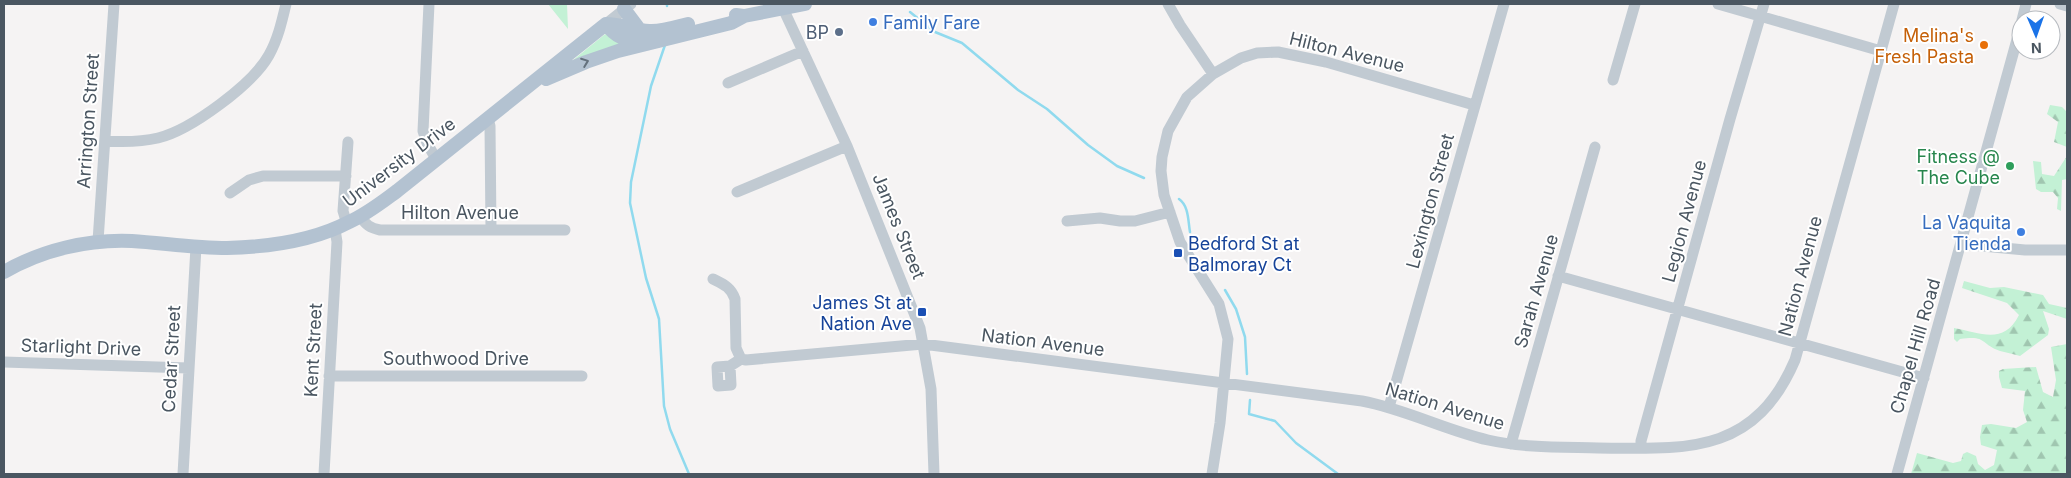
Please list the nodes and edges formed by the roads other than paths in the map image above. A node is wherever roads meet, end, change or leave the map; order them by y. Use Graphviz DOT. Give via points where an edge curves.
graph roads {
  1 [pos="114,4"];
  2 [pos="286,4"];
  3 [pos="429,4"];
  4 [pos="804,4"];
  5 [pos="1168,4"];
  6 [pos="1504,4"];
  7 [pos="1635,4"];
  8 [pos="1718,4"];
  9 [pos="1764,4"];
  10 [pos="1894,4"];
  11 [pos="2060,4"];
  12 [pos="627,6"];
  13 [pos="782,6"];
  14 [pos="2067,6"];
  15 [pos="1761,15"];
  16 [pos="744,16"];
  17 [pos="606,24"];
  18 [pos="639,29"];
  19 [pos="650,43"];
  20 [pos="802,51"];
  21 [pos="1881,51"];
  22 [pos="2011,60"];
  23 [pos="1213,74"];
  24 [pos="1613,80"];
  25 [pos="728,83"];
  26 [pos="525,89"];
  27 [pos="1474,104"];
  28 [pos="488,118"];
  29 [pos="105,141"];
  30 [pos="348,142"];
  31 [pos="847,146"];
  32 [pos="1595,147"];
  33 [pos="436,159"];
  34 [pos="346,176"];
  35 [pos="737,192"];
  36 [pos="230,193"];
  37 [pos="1170,212"];
  38 [pos="360,216"];
  39 [pos="1067,222"];
  40 [pos="341,226"];
  41 [pos="491,230"];
  42 [pos="565,230"];
  43 [pos="98,242"];
  44 [pos="1961,244"];
  45 [pos="196,247"];
  46 [pos="2067,250"];
  47 [pos="4,272"];
  48 [pos="1558,276"];
  49 [pos="713,279"];
  50 [pos="1678,310"];
  51 [pos="923,344"];
  52 [pos="1800,344"];
  53 [pos="740,359"];
  54 [pos="4,362"];
  55 [pos="730,366"];
  56 [pos="188,368"];
  57 [pos="329,376"];
  58 [pos="582,376"];
  59 [pos="1924,378"];
  60 [pos="1225,383"];
  61 [pos="1389,407"];
  62 [pos="1510,444"];
  63 [pos="1641,448"];
  64 [pos="182,474"];
  65 [pos="324,474"];
  66 [pos="934,474"];
  67 [pos="1212,474"];
  68 [pos="1897,474"];
  1 -- 29 [label="street, Arrington Street"];
  2 -- 29 [label="street" via="280,29 268,56 248,81 205,114 159,138"];
  3 -- 33 [label="street" via="423,132"];
  4 -- 13 [label="main road"];
  5 -- 23 [label="street"];
  6 -- 27 [label="street, Lexington Street"];
  7 -- 24 [label="street"];
  8 -- 15 [label="street"];
  9 -- 15 [label="street, Legion Avenue"];
  10 -- 21 [label="street, Nation Avenue"];
  11 -- 14 [label="street"];
  12 -- 17 [label="street, University Drive"];
  12 -- 18 [label="main road"];
  13 -- 16 [label="main road"];
  13 -- 20 [label="street, James Street"];
  15 -- 21 [label="street"];
  15 -- 50 [label="street, Legion Avenue"];
  16 -- 18 [label="main road" via="734,14 658,30"];
  16 -- 19 [label="main road" via="732,23"];
  17 -- 18 [label="main road"];
  17 -- 19 [label="main road" via="619,38"];
  17 -- 26 [label="main road, University Drive"];
  26 -- 19 [label="main road, one-way" via="586,62"];
  20 -- 25 [label="street"];
  20 -- 31 [label="street, James Street"];
  21 -- 52 [label="street, Nation Avenue"];
  22 -- 44 [label="street, Chapel Hill Road"];
  23 -- 27 [label="street, Hilton Avenue" via="1252,54 1290,53"];
  23 -- 37 [label="street, Hilton Avenue" via="1187,96 1166,140 1160,171"];
  26 -- 28 [label="main road, University Drive"];
  27 -- 61 [label="street, Lexington Street"];
  28 -- 33 [label="main road, University Drive"];
  28 -- 41 [label="street"];
  29 -- 43 [label="street, Arrington Street"];
  30 -- 34 [label="street, Kent Street"];
  31 -- 35 [label="street"];
  31 -- 51 [label="street, James Street" via="911,301"];
  32 -- 48 [label="street, Sarah Avenue"];
  33 -- 38 [label="main road, University Drive"];
  34 -- 36 [label="street" via="263,176 249,180"];
  34 -- 40 [label="street, Kent Street"];
  37 -- 39 [label="street" via="1135,221 1100,218"];
  37 -- 60 [label="street, Hilton Avenue" via="1185,251 1222,312 1229,347"];
  38 -- 40 [label="main road, University Drive"];
  38 -- 41 [label="street, Hilton Avenue" via="366,225 380,230"];
  40 -- 45 [label="main road, University Drive" via="263,245"];
  40 -- 57 [label="street, Kent Street" via="337,242"];
  41 -- 42 [label="street, Hilton Avenue"];
  43 -- 45 [label="main road, University Drive" via="130,241"];
  43 -- 47 [label="main road, University Drive" via="59,249"];
  44 -- 46 [label="street"];
  44 -- 59 [label="street, Chapel Hill Road"];
  45 -- 56 [label="street, Cedar Street"];
  48 -- 50 [label="street"];
  48 -- 62 [label="street, Sarah Avenue"];
  49 -- 53 [label="street" via="727,286 735,299 736,352"];
  50 -- 52 [label="street"];
  50 -- 63 [label="street, Legion Avenue"];
  51 -- 53 [label="street, Nation Avenue"];
  51 -- 60 [label="street, Nation Avenue"];
  51 -- 66 [label="street, James Street" via="933,407"];
  52 -- 59 [label="street"];
  52 -- 63 [label="street, Nation Avenue" via="1781,389 1754,419 1735,432 1720,440 1691,447"];
  53 -- 55 [label="street"];
  54 -- 56 [label="street, Starlight Drive"];
  56 -- 64 [label="street, Cedar Street"];
  57 -- 58 [label="street, Southwood Drive"];
  57 -- 65 [label="street, Kent Street"];
  59 -- 68 [label="street, Chapel Hill Road"];
  60 -- 61 [label="street, Nation Avenue"];
  60 -- 67 [label="street, Hilton Avenue"];
  61 -- 62 [label="street, Nation Avenue" via="1461,433"];
  62 -- 63 [label="street, Nation Avenue"];
}
